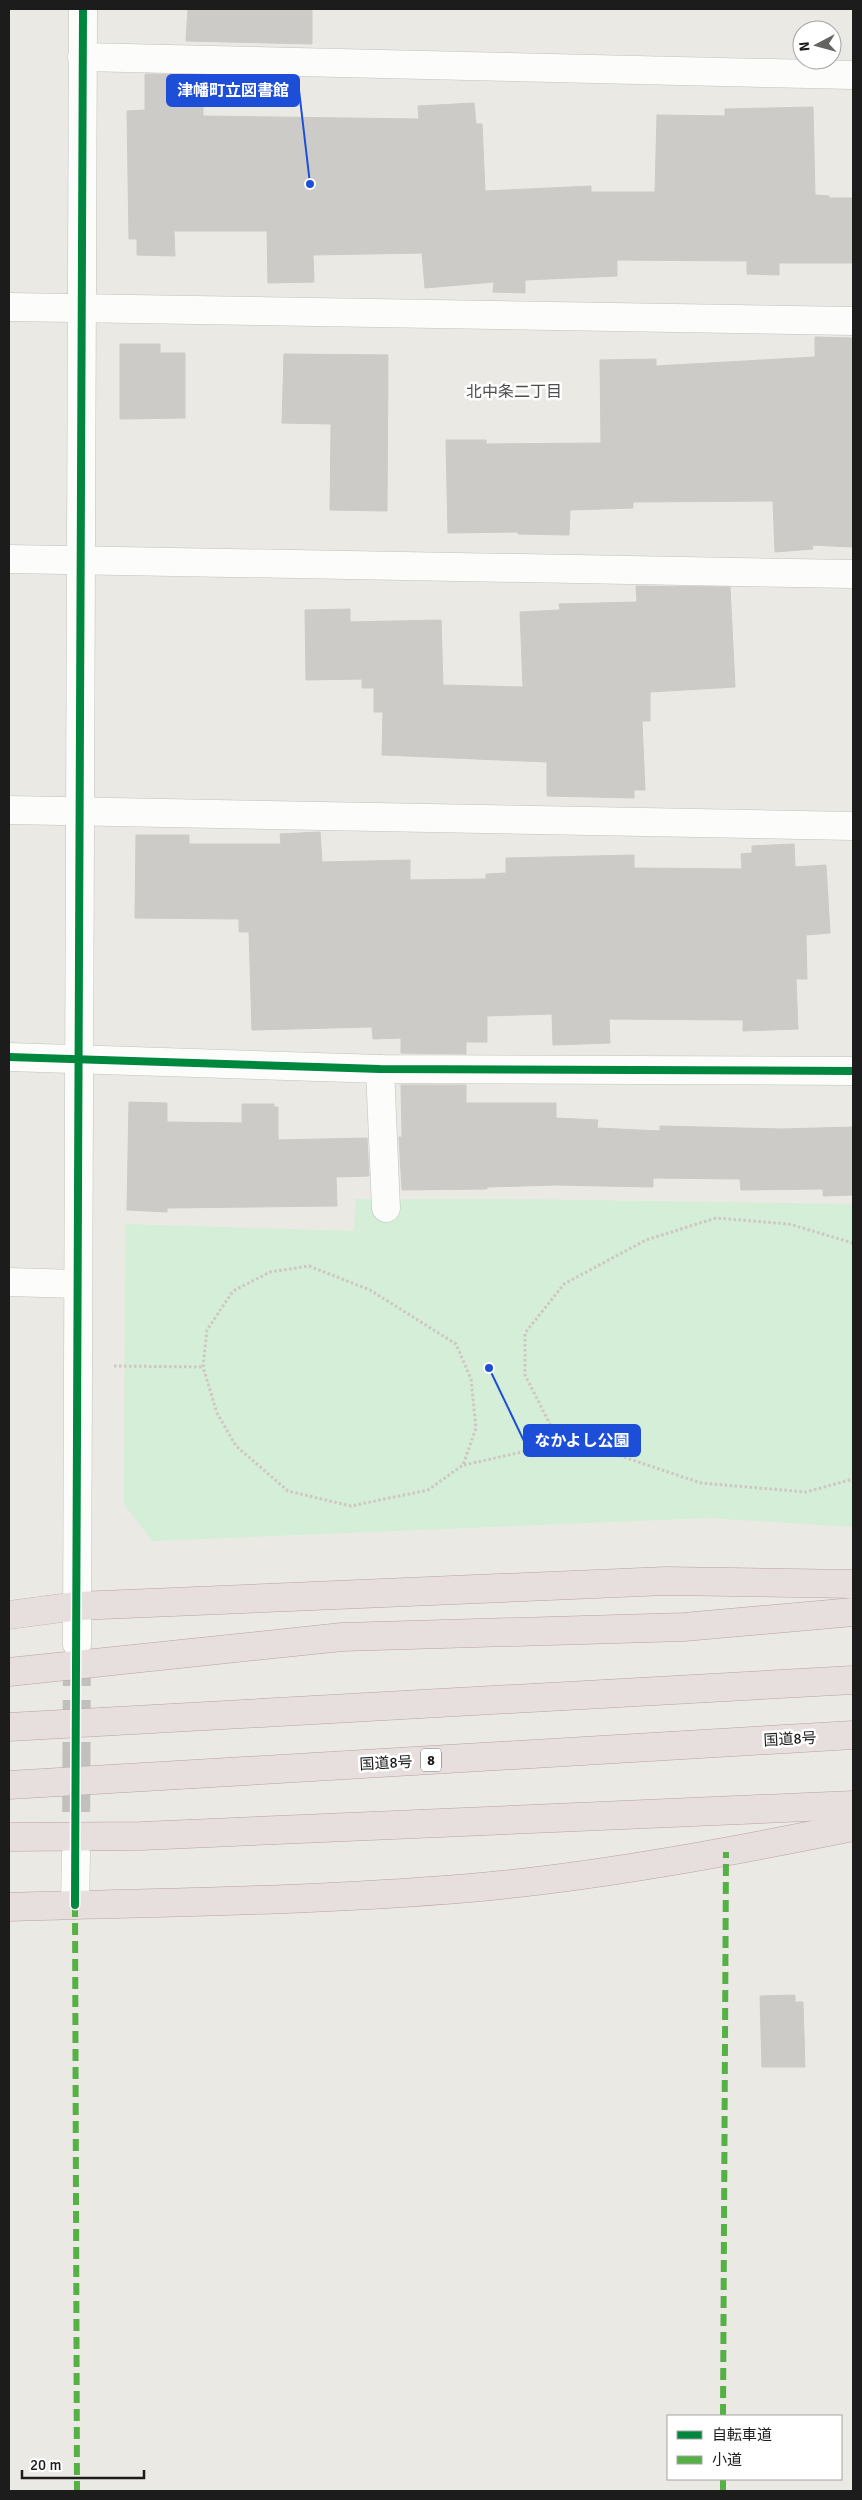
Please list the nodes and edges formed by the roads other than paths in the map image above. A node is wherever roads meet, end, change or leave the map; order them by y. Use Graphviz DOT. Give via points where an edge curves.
graph roads {
  1 [pos="83,9"];
  2 [pos="82,57"];
  3 [pos="853,75"];
  4 [pos="9,307"];
  5 [pos="82,308"];
  6 [pos="853,321"];
  7 [pos="9,559"];
  8 [pos="80,560"];
  9 [pos="853,574"];
  10 [pos="9,810"];
  11 [pos="79,811"];
  12 [pos="853,826"];
  13 [pos="9,1057"];
  14 [pos="78,1058"];
  15 [pos="380,1069"];
  16 [pos="853,1071"];
  17 [pos="386,1208"];
  18 [pos="9,1282"];
  19 [pos="77,1284"];
  20 [pos="853,1584"];
  21 [pos="77,1606"];
  22 [pos="853,1612"];
  23 [pos="9,1615"];
  24 [pos="77,1644"];
  25 [pos="9,1672"];
  26 [pos="853,1680"];
  27 [pos="9,1727"];
  28 [pos="853,1735"];
  29 [pos="9,1786"];
  30 [pos="853,1805"];
  31 [pos="853,1827"];
  32 [pos="9,1837"];
  33 [pos="76,1854"];
  34 [pos="75,1905"];
  35 [pos="9,1907"];
  1 -- 2 [label="street"];
  2 -- 3 [label="street"];
  2 -- 5 [label="street"];
  4 -- 5 [label="street"];
  5 -- 6 [label="street"];
  5 -- 8 [label="street"];
  7 -- 8 [label="street"];
  8 -- 9 [label="street"];
  8 -- 11 [label="street"];
  10 -- 11 [label="street"];
  11 -- 12 [label="street"];
  11 -- 14 [label="street"];
  13 -- 14 [label="street"];
  14 -- 15 [label="street"];
  14 -- 19 [label="street"];
  15 -- 16 [label="street"];
  15 -- 17 [label="street"];
  18 -- 19 [label="street"];
  19 -- 21 [label="street"];
  20 -- 21 [label="highway" via="666,1581"];
  21 -- 23 [label="highway"];
  21 -- 24 [label="street"];
  22 -- 25 [label="highway" via="684,1627 342,1637"];
  26 -- 27 [label="highway"];
  28 -- 29 [label="highway, 国道8号 / 8"];
  30 -- 32 [label="highway" via="140,1836"];
  31 -- 34 [label="highway" via="636,1867 492,1886 329,1897"];
  33 -- 34 [label="street"];
  34 -- 35 [label="highway"];
}
